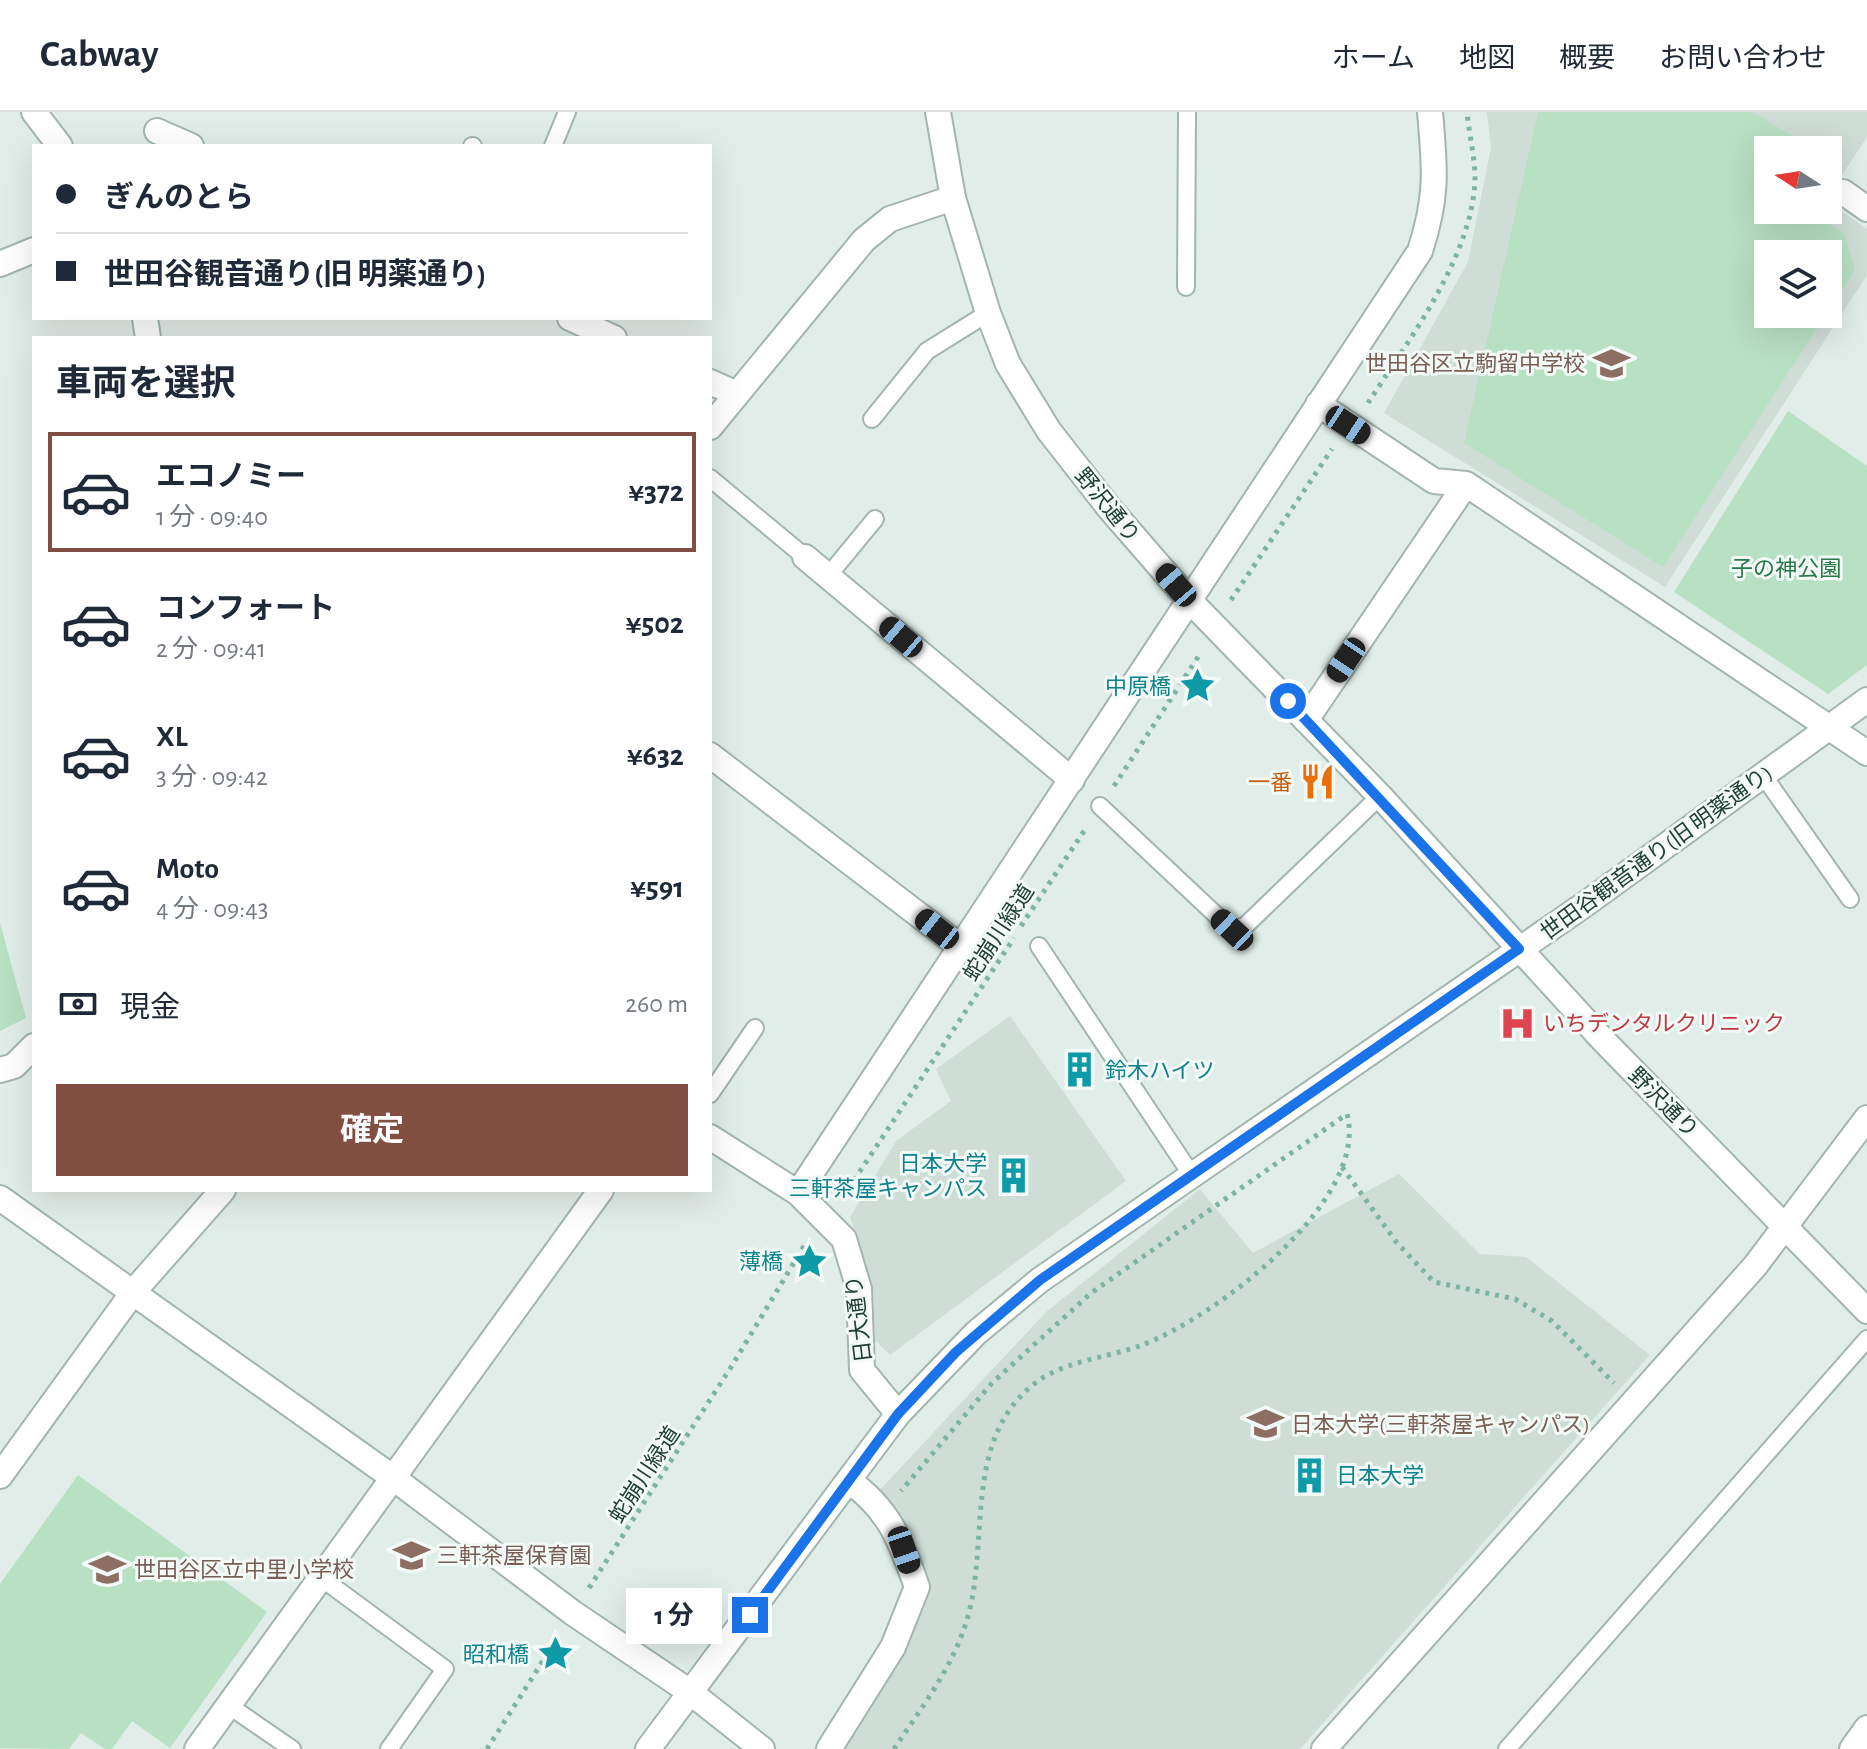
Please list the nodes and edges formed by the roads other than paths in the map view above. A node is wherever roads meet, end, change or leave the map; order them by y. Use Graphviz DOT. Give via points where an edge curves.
graph roads {
  1 [pos="34,112"];
  2 [pos="567,112"];
  3 [pos="938,112"];
  4 [pos="1187,112"];
  5 [pos="1430,112"];
  6 [pos="157,130"];
  7 [pos="58,144"];
  8 [pos="187,144"];
  9 [pos="554,144"];
  10 [pos="1843,192"];
  11 [pos="953,198"];
  12 [pos="1867,209"];
  13 [pos="32,251"];
  14 [pos="0,264"];
  15 [pos="1186,287"];
  16 [pos="988,313"];
  17 [pos="574,320"];
  18 [pos="610,336"];
  19 [pos="712,383"];
  20 [pos="737,394"];
  21 [pos="1318,404"];
  22 [pos="872,419"];
  23 [pos="712,425"];
  24 [pos="712,480"];
  25 [pos="1466,484"];
  26 [pos="875,519"];
  27 [pos="805,557"];
  28 [pos="828,576"];
  29 [pos="1189,600"];
  30 [pos="1867,700"];
  31 [pos="1306,720"];
  32 [pos="1828,727"];
  33 [pos="1867,753"];
  34 [pos="712,758"];
  35 [pos="1763,775"];
  36 [pos="1072,780"];
  37 [pos="1380,796"];
  38 [pos="1100,806"];
  39 [pos="1850,899"];
  40 [pos="1039,946"];
  41 [pos="962,948"];
  42 [pos="1519,949"];
  43 [pos="755,1028"];
  44 [pos="32,1048"];
  45 [pos="0,1070"];
  46 [pos="712,1091"];
  47 [pos="1867,1118"];
  48 [pos="712,1138"];
  49 [pos="1191,1174"];
  50 [pos="221,1192"];
  51 [pos="600,1192"];
  52 [pos="798,1193"];
  53 [pos="0,1198"];
  54 [pos="1787,1227"];
  55 [pos="134,1291"];
  56 [pos="1867,1311"];
  57 [pos="1867,1339"];
  58 [pos="898,1414"];
  59 [pos="0,1476"];
  60 [pos="392,1477"];
  61 [pos="849,1481"];
  62 [pos="320,1577"];
  63 [pos="690,1692"];
  64 [pos="228,1705"];
  65 [pos="1867,1728"];
  66 [pos="197,1749"];
  67 [pos="292,1749"];
  68 [pos="389,1749"];
  69 [pos="648,1749"];
  70 [pos="762,1749"];
  71 [pos="829,1749"];
  72 [pos="1324,1749"];
  73 [pos="1507,1749"];
  74 [pos="1852,1749"];
  1 -- 7 [label="street"];
  2 -- 9 [label="lane"];
  3 -- 11 [label="street, 野沢通り"];
  4 -- 15 [label="lane"];
  5 -- 21 [label="street" via="1436,182 1420,251"];
  6 -- 8 [label="street"];
  10 -- 12 [label="street"];
  11 -- 16 [label="street, 野沢通り"];
  11 -- 20 [label="street" via="890,219 864,240"];
  13 -- 14 [label="street"];
  16 -- 22 [label="lane" via="927,351"];
  16 -- 29 [label="street, 野沢通り" via="1008,364 1049,431"];
  17 -- 18 [label="street"];
  19 -- 20 [label="street"];
  20 -- 23 [label="street"];
  21 -- 25 [label="street" via="1434,481"];
  21 -- 29 [label="street"];
  24 -- 27 [label="lane"];
  25 -- 31 [label="street"];
  25 -- 32 [label="street"];
  26 -- 28 [label="lane"];
  27 -- 28 [label="street"];
  28 -- 36 [label="street"];
  29 -- 31 [label="street, 野沢通り"];
  29 -- 36 [label="street"];
  30 -- 32 [label="street, 世田谷観音通り(旧 明薬通り)"];
  31 -- 37 [label="street, 野沢通り"];
  32 -- 33 [label="street"];
  32 -- 35 [label="street, 世田谷観音通り(旧 明薬通り)"];
  34 -- 41 [label="street"];
  35 -- 39 [label="lane"];
  35 -- 42 [label="street, 世田谷観音通り(旧 明薬通り)"];
  36 -- 41 [label="street"];
  37 -- 38 [label="lane" via="1245,926 1232,930"];
  37 -- 42 [label="street, 野沢通り"];
  40 -- 49 [label="lane"];
  41 -- 52 [label="street"];
  42 -- 49 [label="street, 世田谷観音通り(旧 明薬通り)"];
  42 -- 54 [label="street, 野沢通り"];
  43 -- 46 [label="lane"];
  44 -- 45 [label="street" via="14,1066"];
  47 -- 54 [label="street"];
  48 -- 52 [label="street, 日大通り"];
  49 -- 58 [label="street, 世田谷観音通り(旧 明薬通り)" via="1040,1280 946,1361"];
  50 -- 55 [label="street"];
  51 -- 60 [label="street"];
  52 -- 58 [label="street, 日大通り" via="844,1239 859,1289 862,1370"];
  53 -- 55 [label="street"];
  54 -- 56 [label="street, 野沢通り"];
  54 -- 72 [label="street"];
  55 -- 59 [label="street"];
  55 -- 60 [label="street"];
  57 -- 73 [label="lane"];
  58 -- 61 [label="street, 世田谷観音通り(旧 明薬通り)"];
  60 -- 62 [label="street"];
  60 -- 63 [label="street" via="573,1613"];
  61 -- 63 [label="street, 世田谷観音通り(旧 明薬通り)"];
  61 -- 71 [label="street" via="882,1507 917,1587 893,1647"];
  62 -- 64 [label="street"];
  62 -- 68 [label="lane" via="445,1669"];
  63 -- 69 [label="street, 世田谷観音通り(旧 明薬通り)"];
  63 -- 70 [label="street"];
  64 -- 66 [label="street"];
  64 -- 67 [label="lane"];
  65 -- 74 [label="street"];
}
